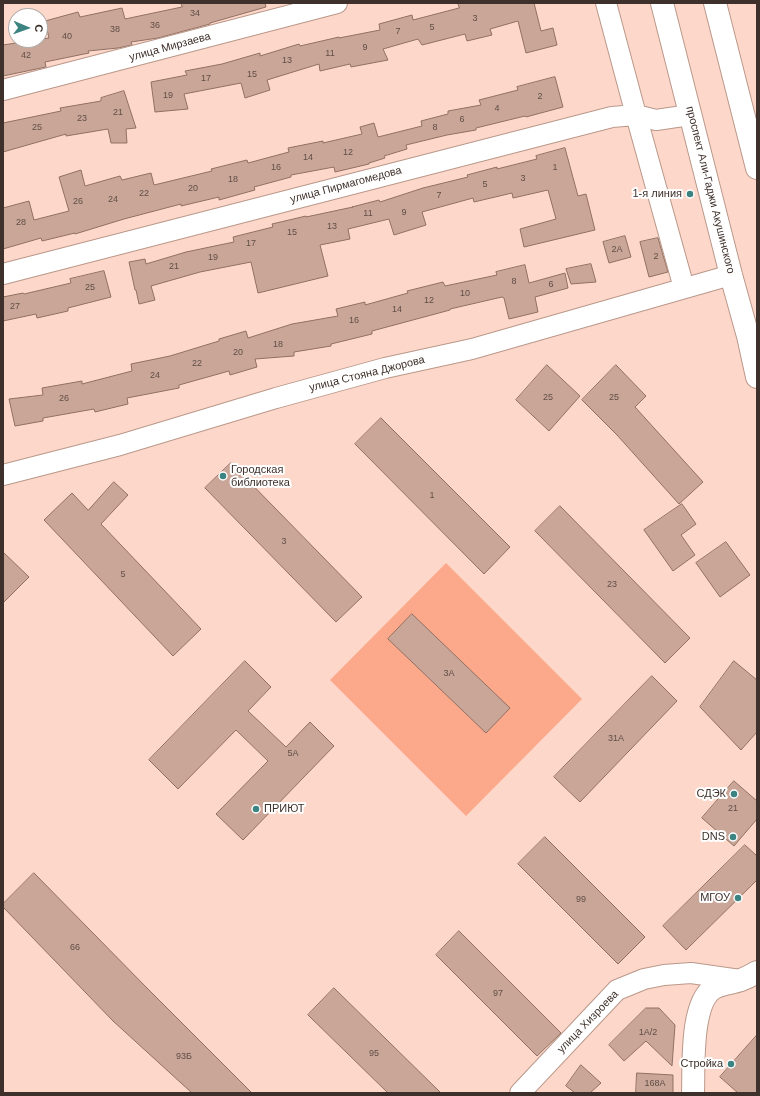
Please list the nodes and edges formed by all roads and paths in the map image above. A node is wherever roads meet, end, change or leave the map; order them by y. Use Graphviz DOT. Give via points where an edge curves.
graph roads {
  1 [pos="337,3"];
  2 [pos="606,3"];
  3 [pos="662,3"];
  4 [pos="715,3"];
  5 [pos="3,90"];
  6 [pos="636,115"];
  7 [pos="690,115"];
  8 [pos="757,168"];
  9 [pos="3,274"];
  10 [pos="731,275"];
  11 [pos="684,288"];
  12 [pos="757,376"];
  13 [pos="3,475"];
  14 [pos="752,977"];
  15 [pos="520,1093"];
  16 [pos="693,1093"];
  1 -- 5 [label="street, улица Мирзаева"];
  2 -- 6 [label="street"];
  3 -- 7 [label="main road, проспект Али-Гаджи Акушинского"];
  4 -- 8 [label="main road"];
  6 -- 7 [label="street, улица Пирмагомедова" via="656,120"];
  6 -- 9 [label="street, улица Пирмагомедова" via="612,116"];
  6 -- 11 [label="street"];
  7 -- 10 [label="main road, проспект Али-Гаджи Акушинского"];
  10 -- 11 [label="street, улица Стояна Джорова"];
  10 -- 12 [label="main road, проспект Али-Гаджи Акушинского"];
  11 -- 13 [label="street, улица Стояна Джорова" via="472,349 378,370 120,445"];
  14 -- 15 [label="street, улица Хизроева" via="691,973 664,975 644,979 617,990"];
  14 -- 16 [label="main road" via="714,988 700,1006 694,1044"];
}
